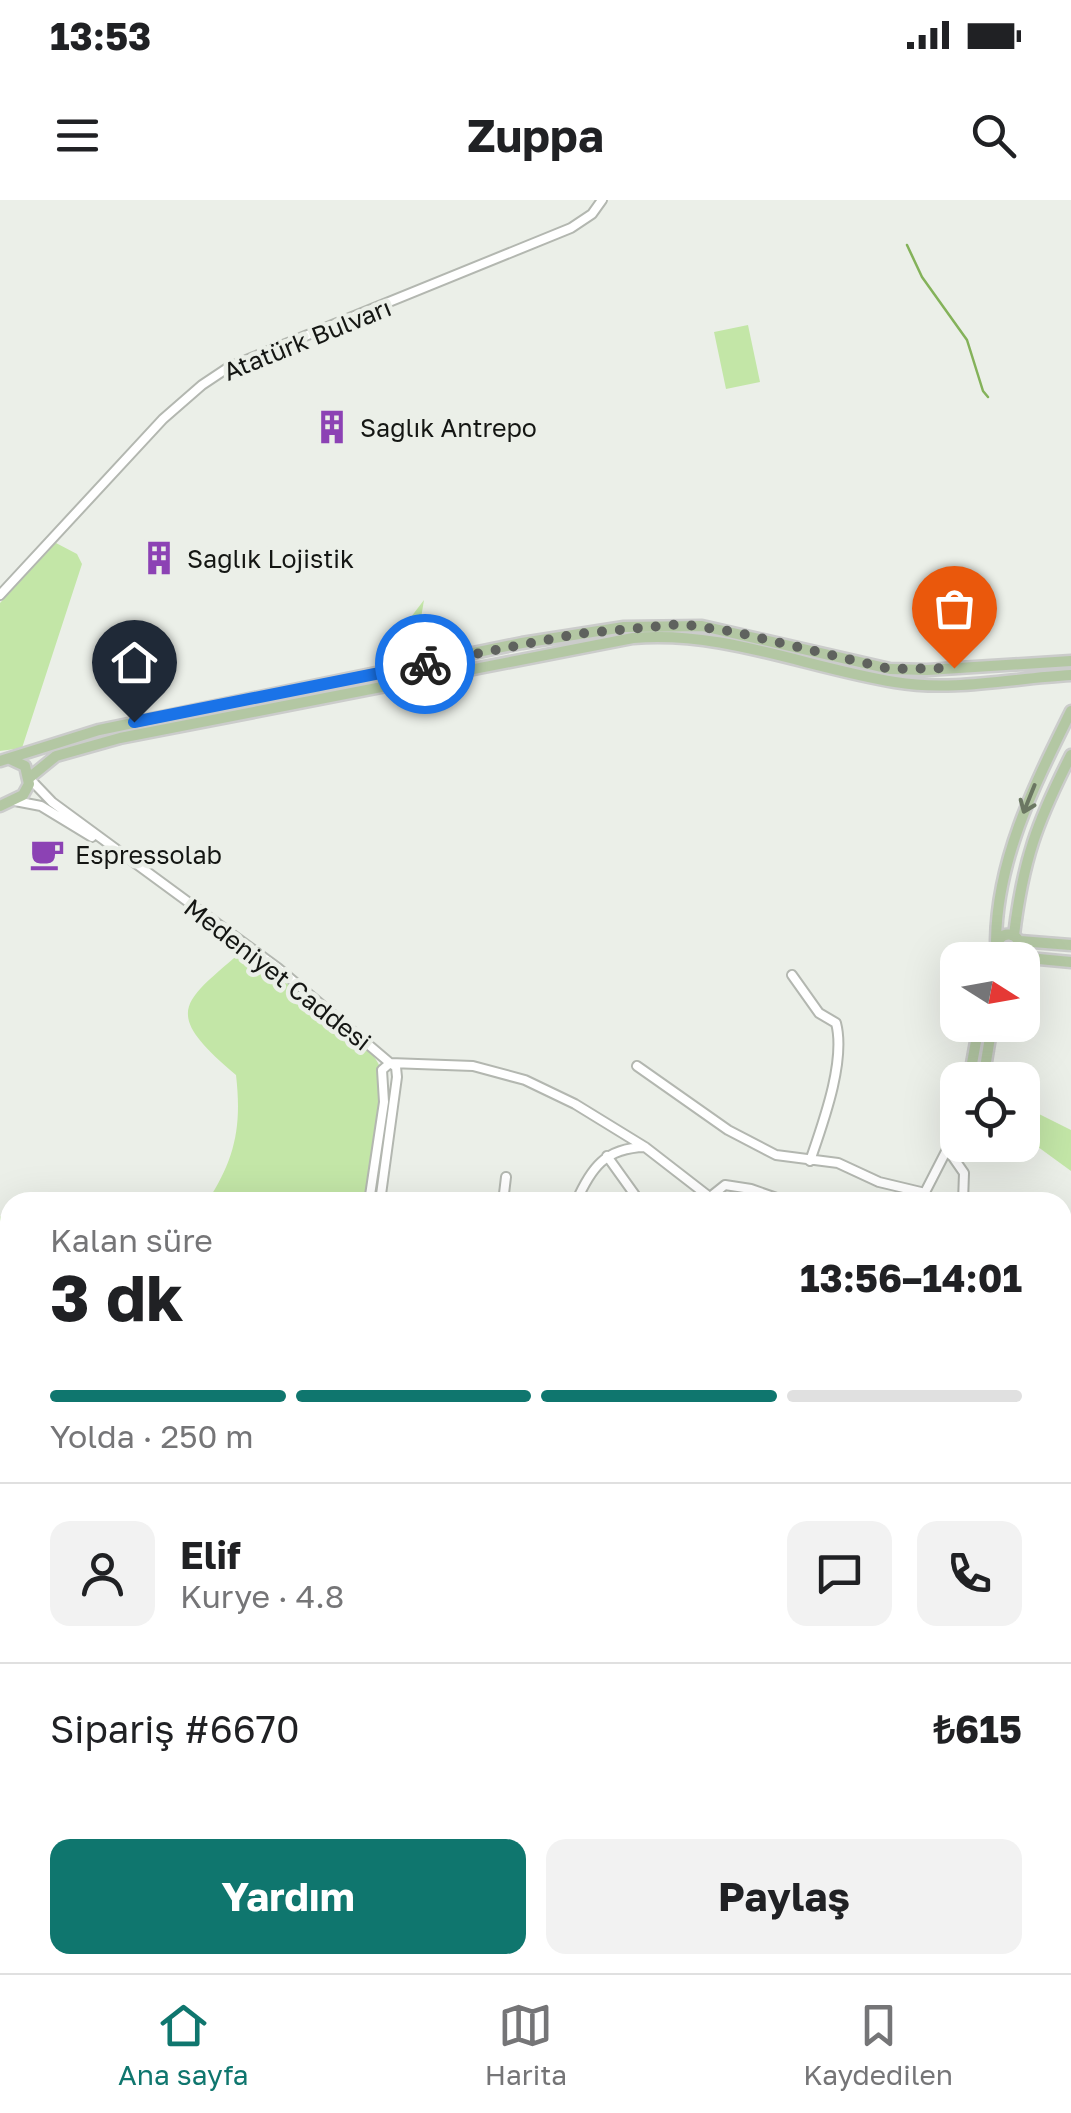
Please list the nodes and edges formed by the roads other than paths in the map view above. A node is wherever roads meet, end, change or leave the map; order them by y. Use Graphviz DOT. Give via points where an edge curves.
graph roads {
  1 [pos="602,200"];
  2 [pos="0,595"];
  3 [pos="606,636"];
  4 [pos="1071,662"];
  5 [pos="1071,675"];
  6 [pos="1046,677"];
  7 [pos="1071,684"];
  8 [pos="1071,711"];
  9 [pos="1071,755"];
  10 [pos="3,759"];
  11 [pos="30,778"];
  12 [pos="4,802"];
  13 [pos="138,866"];
  14 [pos="1017,938"];
  15 [pos="996,942"];
  16 [pos="998,942"];
  17 [pos="1019,942"];
  18 [pos="1071,945"];
  19 [pos="1040,960"];
  20 [pos="1071,962"];
  21 [pos="792,975"];
  22 [pos="390,1063"];
  23 [pos="637,1066"];
  24 [pos="645,1146"];
  25 [pos="607,1156"];
  26 [pos="810,1161"];
  27 [pos="942,1162"];
  28 [pos="956,1162"];
  29 [pos="506,1177"];
  30 [pos="371,1192"];
  31 [pos="381,1192"];
  32 [pos="504,1192"];
  33 [pos="580,1192"];
  34 [pos="633,1192"];
  35 [pos="703,1192"];
  36 [pos="719,1192"];
  37 [pos="759,1192"];
  38 [pos="907,1192"];
  39 [pos="926,1192"];
  40 [pos="964,1192"];
  1 -- 2 [label="street, Atatürk Bulvarı" via="571,228 214,377 163,419"];
  3 -- 4 [label="main road" via="661,624 702,626 908,670"];
  3 -- 6 [label="main road" via="707,639 926,686"];
  3 -- 10 [label="main road" via="522,643 99,730"];
  3 -- 11 [label="main road" via="104,742 56,756"];
  5 -- 6 [label="main road"];
  6 -- 7 [label="main road"];
  8 -- 15 [label="main road, one-way" via="1013,841"];
  9 -- 14 [label="main road" via="1031,840"];
  10 -- 11 [label="main road" via="20,762"];
  11 -- 12 [label="main road" via="23,795"];
  11 -- 13 [label="street"];
  12 -- 13 [label="street" via="40,806"];
  13 -- 22 [label="street, Medeniyet Caddesi" via="278,968"];
  14 -- 16 [label="main road" via="1005,934"];
  14 -- 17 [label="main road"];
  14 -- 18 [label="main road"];
  19 -- 20 [label="main road"];
  21 -- 26 [label="street" via="818,1014 836,1023 841,1040"];
  22 -- 24 [label="street, Medeniyet Caddesi" via="497,1070 575,1104"];
  22 -- 30 [label="street" via="382,1070"];
  22 -- 31 [label="street" via="397,1077"];
  23 -- 26 [label="street" via="728,1130 776,1154"];
  24 -- 25 [label="street"];
  24 -- 35 [label="street, Medeniyet Caddesi"];
  25 -- 33 [label="street"];
  25 -- 34 [label="street"];
  26 -- 38 [label="street" via="838,1163"];
  27 -- 39 [label="street"];
  28 -- 40 [label="street"];
  29 -- 32 [label="street"];
  36 -- 37 [label="street" via="725,1185"];
}
